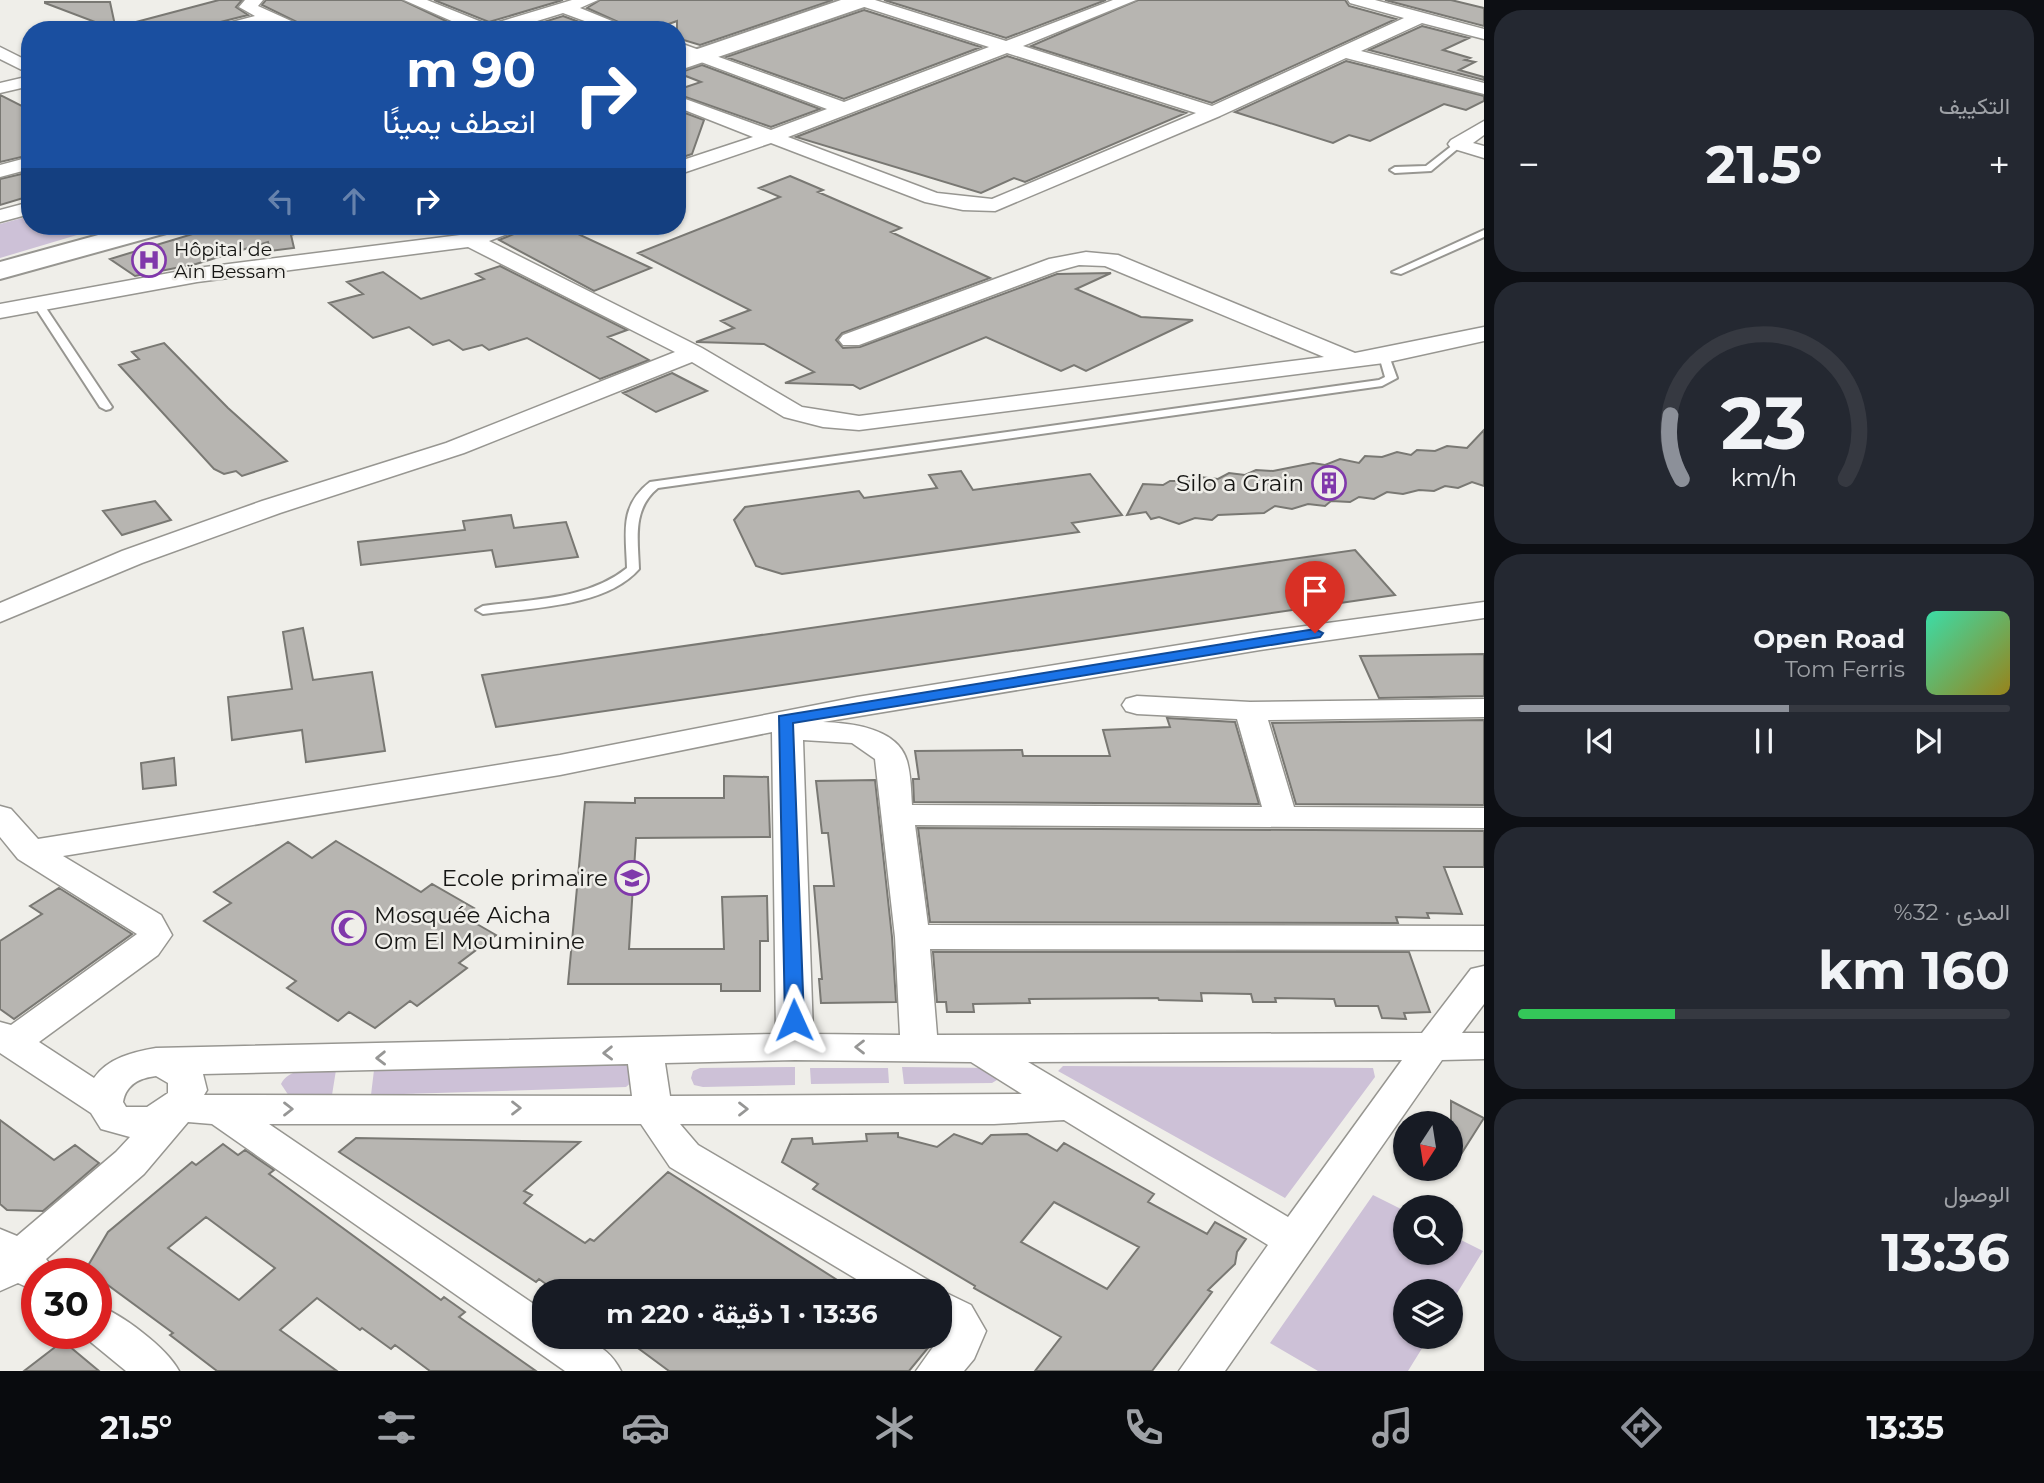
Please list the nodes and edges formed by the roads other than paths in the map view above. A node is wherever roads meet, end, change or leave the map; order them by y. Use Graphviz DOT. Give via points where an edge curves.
graph roads {
  1 [pos="255,0"];
  2 [pos="412,0"];
  3 [pos="590,0"];
  4 [pos="860,0"];
  5 [pos="1128,0"];
  6 [pos="1356,0"];
  7 [pos="564,8"];
  8 [pos="272,17"];
  9 [pos="1420,17"];
  10 [pos="257,21"];
  11 [pos="282,21"];
  12 [pos="466,21"];
  13 [pos="520,21"];
  14 [pos="601,21"];
  15 [pos="1484,34"];
  16 [pos="1004,46"];
  17 [pos="686,50"];
  18 [pos="0,52"];
  19 [pos="1345,52"];
  20 [pos="701,56"];
  21 [pos="686,61"];
  22 [pos="21,64"];
  23 [pos="21,82"];
  24 [pos="0,88"];
  25 [pos="1484,89"];
  26 [pos="686,105"];
  27 [pos="842,108"];
  28 [pos="1213,112"];
  29 [pos="1484,127"];
  30 [pos="768,138"];
  31 [pos="1458,144"];
  32 [pos="1484,152"];
  33 [pos="21,166"];
  34 [pos="686,166"];
  35 [pos="1395,170"];
  36 [pos="0,172"];
  37 [pos="21,210"];
  38 [pos="0,216"];
  39 [pos="1484,233"];
  40 [pos="128,235"];
  41 [pos="485,235"];
  42 [pos="471,240"];
  43 [pos="0,271"];
  44 [pos="1397,272"];
  45 [pos="38,304"];
  46 [pos="0,311"];
  47 [pos="1484,334"];
  48 [pos="851,340"];
  49 [pos="694,353"];
  50 [pos="1384,356"];
  51 [pos="1354,360"];
  52 [pos="106,407"];
  53 [pos="483,610"];
  54 [pos="1484,610"];
  55 [pos="0,613"];
  56 [pos="1137,705"];
  57 [pos="1484,708"];
  58 [pos="1250,710"];
  59 [pos="786,725"];
  60 [pos="0,816"];
  61 [pos="898,816"];
  62 [pos="1281,816"];
  63 [pos="1484,818"];
  64 [pos="30,851"];
  65 [pos="912,937"];
  66 [pos="1484,938"];
  67 [pos="1484,978"];
  68 [pos="6,1039"];
  69 [pos="1433,1045"];
  70 [pos="1484,1046"];
  71 [pos="795,1047"];
  72 [pos="919,1047"];
  73 [pos="977,1049"];
  74 [pos="645,1052"];
  75 [pos="156,1062"];
  76 [pos="104,1103"];
  77 [pos="1070,1105"];
  78 [pos="652,1108"];
  79 [pos="177,1109"];
  80 [pos="220,1110"];
  81 [pos="1293,1240"];
  82 [pos="14,1264"];
  83 [pos="891,1279"];
  84 [pos="952,1314"];
  85 [pos="532,1326"];
  86 [pos="112,1335"];
  87 [pos="566,1349"];
  88 [pos="158,1371"];
  89 [pos="598,1371"];
  90 [pos="938,1371"];
  91 [pos="1201,1371"];
  1 -- 8 [label="street" via="247,6"];
  2 -- 12 [label="street"];
  3 -- 7 [label="street"];
  4 -- 16 [label="street"];
  4 -- 20 [label="main road"];
  5 -- 16 [label="street"];
  6 -- 9 [label="street"];
  7 -- 13 [label="street"];
  7 -- 14 [label="street"];
  8 -- 10 [label="street"];
  8 -- 11 [label="street"];
  9 -- 15 [label="street"];
  9 -- 19 [label="street"];
  16 -- 27 [label="street"];
  16 -- 28 [label="street"];
  17 -- 20 [label="street"];
  18 -- 22 [label="street"];
  19 -- 25 [label="street"];
  19 -- 28 [label="street"];
  20 -- 21 [label="main road"];
  20 -- 27 [label="street"];
  23 -- 24 [label="street"];
  26 -- 30 [label="street"];
  27 -- 30 [label="street"];
  28 -- 30 [label="street" via="1011,201 981,206 932,198"];
  29 -- 31 [label="street"];
  30 -- 34 [label="street"];
  31 -- 32 [label="street"];
  31 -- 35 [label="lane" via="1428,169"];
  33 -- 36 [label="street"];
  37 -- 38 [label="street"];
  39 -- 44 [label="lane"];
  40 -- 43 [label="main road"];
  41 -- 42 [label="street"];
  42 -- 45 [label="street" via="197,275"];
  42 -- 49 [label="street"];
  45 -- 46 [label="street"];
  45 -- 52 [label="lane"];
  47 -- 50 [label="street"];
  48 -- 51 [label="street" via="1049,266 1095,258 1110,260"];
  49 -- 51 [label="street" via="793,412 859,423"];
  49 -- 55 [label="street" via="455,448 158,548"];
  50 -- 51 [label="street"];
  50 -- 53 [label="lane" via="1391,378 1382,383 654,485 633,506 634,569 621,583 589,593"];
  54 -- 59 [label="street" via="1260,641"];
  56 -- 58 [label="street"];
  57 -- 58 [label="street"];
  58 -- 62 [label="street"];
  59 -- 61 [label="street" via="869,738 885,747 891,759"];
  59 -- 64 [label="street"];
  59 -- 71 [label="street"];
  60 -- 64 [label="street"];
  61 -- 62 [label="street"];
  61 -- 65 [label="street"];
  62 -- 63 [label="street"];
  64 -- 68 [label="street" via="149,923 155,935 146,947"];
  65 -- 66 [label="street"];
  65 -- 72 [label="street"];
  67 -- 69 [label="street"];
  68 -- 76 [label="street"];
  69 -- 70 [label="street"];
  69 -- 73 [label="street"];
  69 -- 81 [label="street"];
  72 -- 71 [label="street, one-way"];
  71 -- 74 [label="street"];
  72 -- 73 [label="street"];
  73 -- 77 [label="street"];
  74 -- 75 [label="street, one-way"];
  74 -- 78 [label="street"];
  75 -- 76 [label="street" via="118,1075 109,1084"];
  75 -- 79 [label="street" via="180,1069 187,1077 187,1097"];
  76 -- 79 [label="street" via="114,1119 125,1123 150,1123"];
  78 -- 77 [label="street, one-way" via="994,1110"];
  77 -- 81 [label="street"];
  80 -- 78 [label="street, one-way"];
  78 -- 83 [label="street" via="667,1140 684,1156"];
  79 -- 80 [label="street"];
  79 -- 82 [label="street" via="130,1163"];
  80 -- 85 [label="street"];
  81 -- 91 [label="street"];
  84 -- 90 [label="street" via="965,1331"];
  86 -- 88 [label="street"];
  87 -- 89 [label="street"];
}
